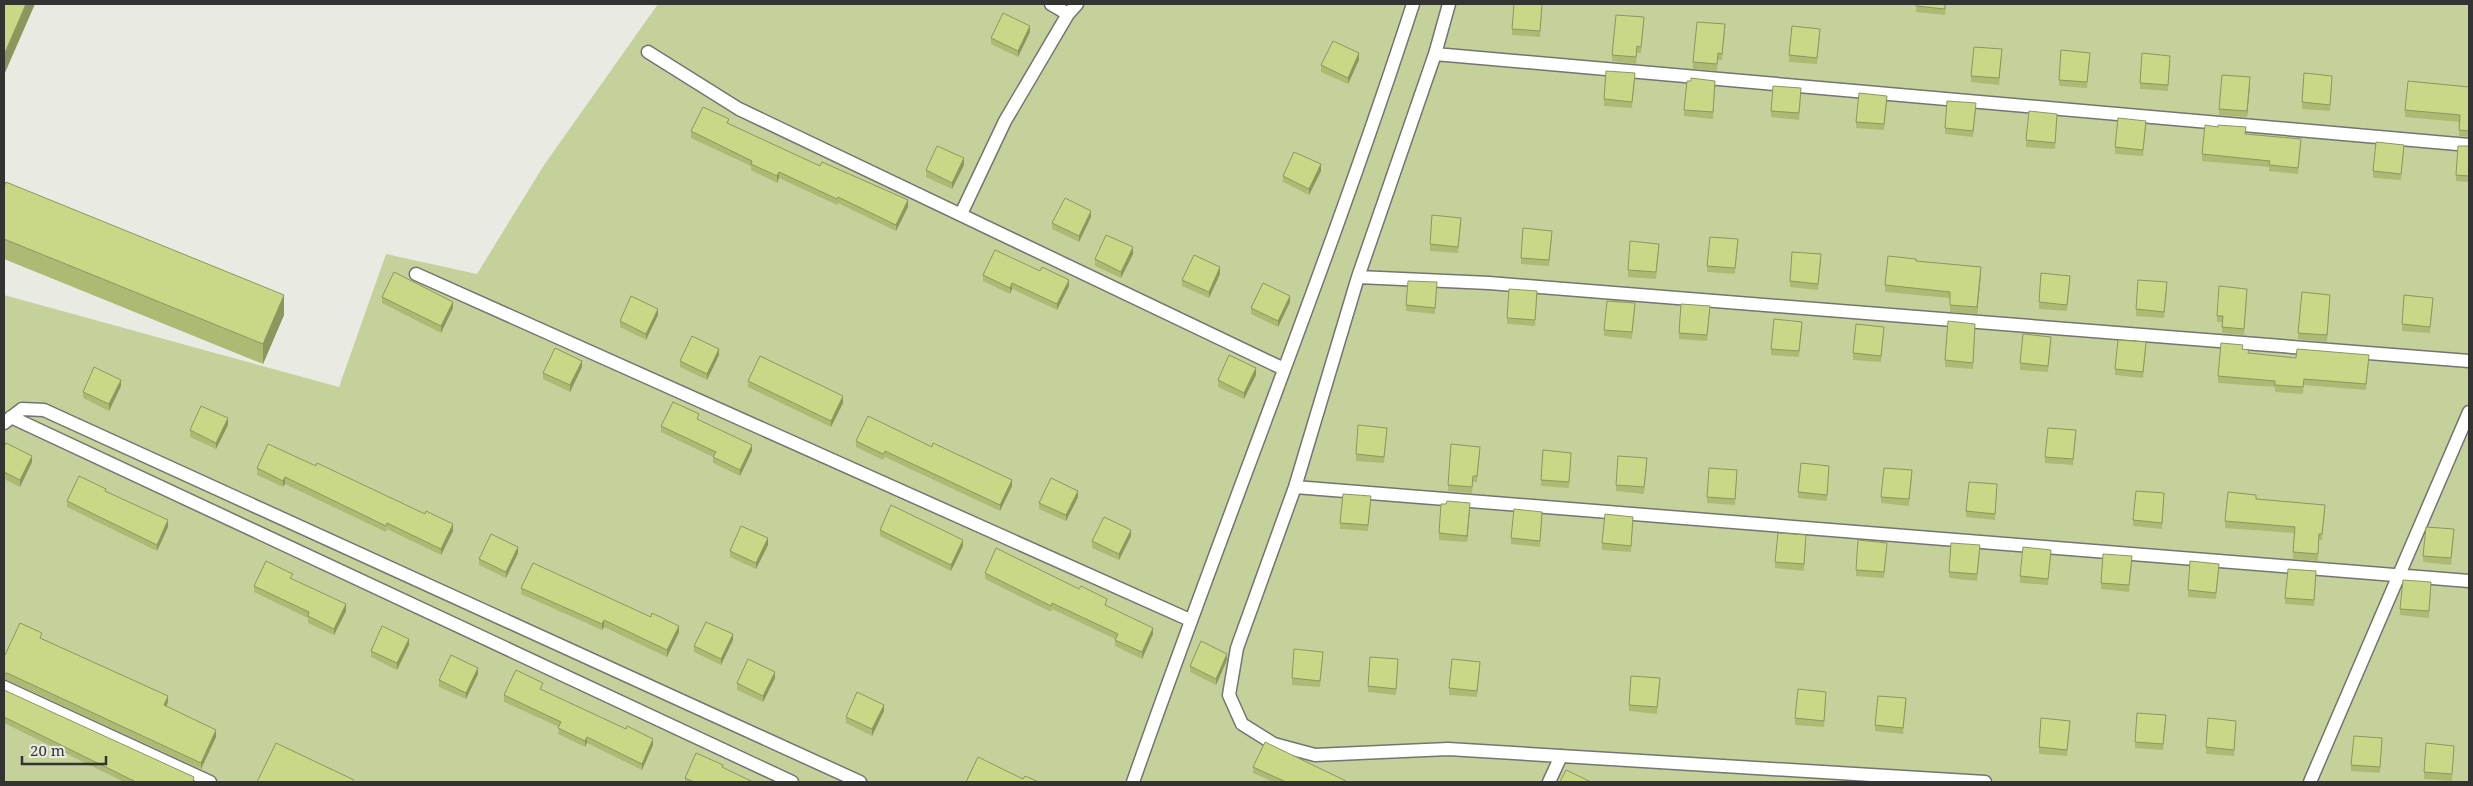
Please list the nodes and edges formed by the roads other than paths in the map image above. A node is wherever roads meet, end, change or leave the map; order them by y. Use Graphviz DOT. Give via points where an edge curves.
graph roads {
  1 [pos="1051,4"];
  2 [pos="1077,4"];
  3 [pos="1413,4"];
  4 [pos="1449,4"];
  5 [pos="1068,14"];
  6 [pos="648,52"];
  7 [pos="1435,54"];
  8 [pos="2469,145"];
  9 [pos="961,214"];
  10 [pos="416,274"];
  11 [pos="1358,277"];
  12 [pos="2469,361"];
  13 [pos="1284,369"];
  14 [pos="2469,412"];
  15 [pos="8,420"];
  16 [pos="1295,487"];
  17 [pos="2401,575"];
  18 [pos="2469,581"];
  19 [pos="1190,620"];
  20 [pos="4,688"];
  21 [pos="1561,756"];
  22 [pos="1781,776"];
  23 [pos="210,782"];
  24 [pos="792,782"];
  25 [pos="860,782"];
  26 [pos="1133,782"];
  27 [pos="1549,782"];
  28 [pos="1985,782"];
  29 [pos="2310,782"];
  1 -- 5 [label="lane"];
  2 -- 5 [label="lane"];
  3 -- 13 [label="lane" via="1368,144"];
  4 -- 7 [label="lane"];
  5 -- 9 [label="lane" via="1005,121"];
  6 -- 9 [label="lane" via="738,109"];
  7 -- 8 [label="lane"];
  7 -- 11 [label="lane"];
  9 -- 13 [label="lane"];
  10 -- 19 [label="lane"];
  11 -- 12 [label="lane" via="1489,283"];
  11 -- 16 [label="lane"];
  13 -- 19 [label="lane"];
  14 -- 17 [label="lane"];
  15 -- 24 [label="lane"];
  15 -- 25 [label="lane" via="22,409 44,410"];
  16 -- 17 [label="lane"];
  16 -- 21 [label="lane" via="1237,648 1229,696 1242,724 1274,744 1315,755 1448,749"];
  17 -- 18 [label="lane"];
  17 -- 29 [label="lane"];
  19 -- 26 [label="lane"];
  20 -- 23 [label="lane"];
  21 -- 22 [label="lane"];
  21 -- 27 [label="lane"];
  22 -- 28 [label="lane"];
}
